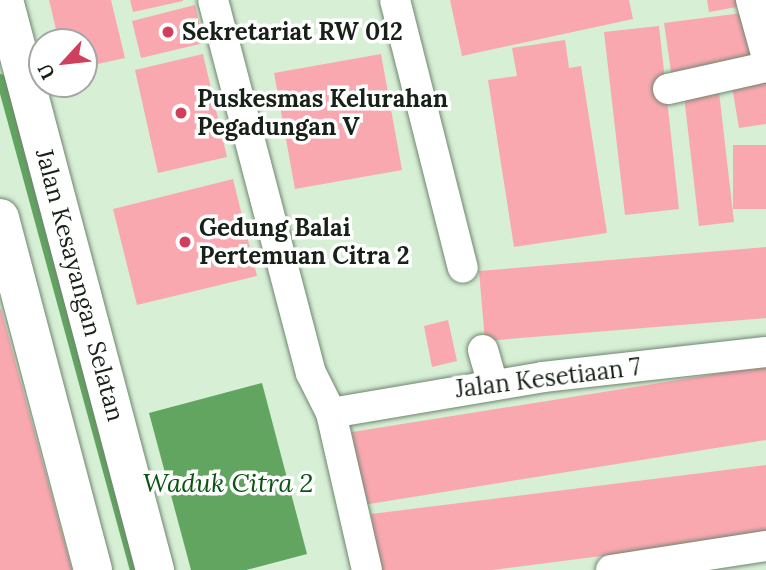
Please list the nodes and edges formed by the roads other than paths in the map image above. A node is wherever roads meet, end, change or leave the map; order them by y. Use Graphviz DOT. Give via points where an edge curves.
graph roads {
  1 [pos="4,0"];
  2 [pos="213,0"];
  3 [pos="395,0"];
  4 [pos="751,0"];
  5 [pos="766,54"];
  6 [pos="766,67"];
  7 [pos="668,89"];
  8 [pos="0,218"];
  9 [pos="463,268"];
  10 [pos="483,350"];
  11 [pos="766,352"];
  12 [pos="493,384"];
  13 [pos="331,413"];
  14 [pos="766,546"];
  15 [pos="93,570"];
  16 [pos="155,570"];
  17 [pos="367,570"];
  18 [pos="611,570"];
  1 -- 16 [label="street, Jalan Kesayangan Selatan"];
  2 -- 13 [label="street" via="311,373"];
  3 -- 9 [label="street"];
  4 -- 5 [label="street"];
  6 -- 7 [label="street"];
  8 -- 15 [label="street"];
  10 -- 12 [label="street"];
  11 -- 12 [label="street, Jalan Kesetiaan 7"];
  12 -- 13 [label="street, Jalan Kesetiaan 7"];
  13 -- 17 [label="street"];
  14 -- 18 [label="street"];
}
